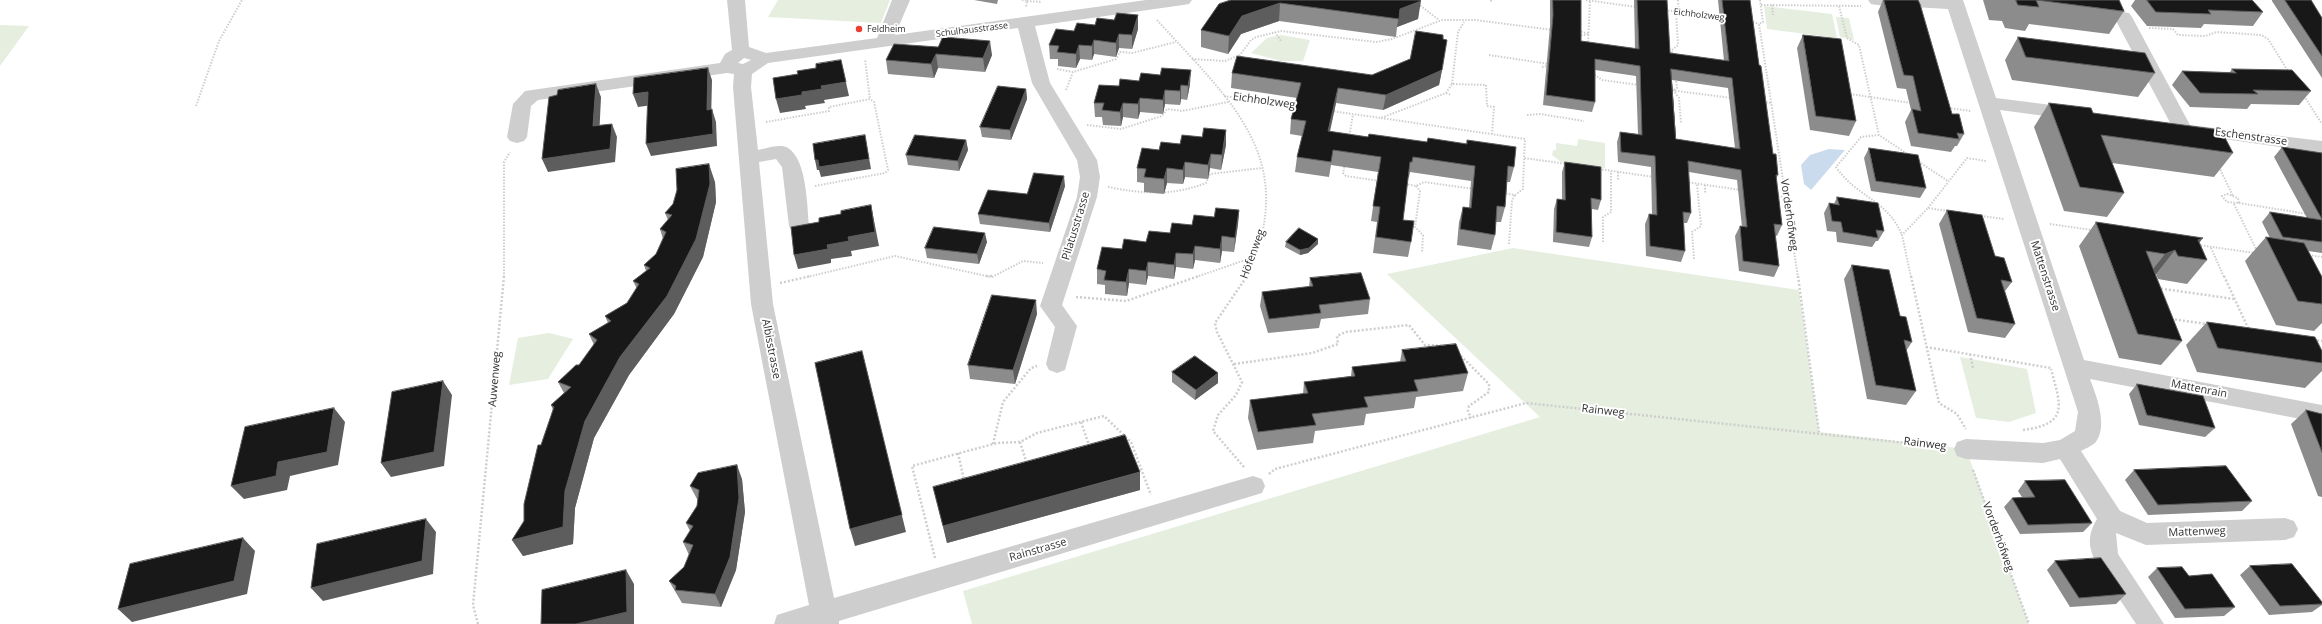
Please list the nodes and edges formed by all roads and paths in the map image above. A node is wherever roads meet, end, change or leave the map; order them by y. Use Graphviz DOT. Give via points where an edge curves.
graph roads {
  1 [pos="242,0"];
  2 [pos="736,0"];
  3 [pos="901,0"];
  4 [pos="1183,0"];
  5 [pos="1413,0"];
  6 [pos="1586,0"];
  7 [pos="1678,0"];
  8 [pos="1760,0"];
  9 [pos="1877,0"];
  10 [pos="1027,1"];
  11 [pos="1590,1"];
  12 [pos="1606,1"];
  13 [pos="1045,2"];
  14 [pos="1954,2"];
  15 [pos="1761,5"];
  16 [pos="1772,5"];
  17 [pos="1138,6"];
  18 [pos="1839,6"];
  19 [pos="1860,6"];
  20 [pos="1637,7"];
  21 [pos="1661,10"];
  22 [pos="1678,12"];
  23 [pos="1773,15"];
  24 [pos="1726,18"];
  25 [pos="1440,21"];
  26 [pos="1750,21"];
  27 [pos="1464,22"];
  28 [pos="2126,22"];
  29 [pos="1025,23"];
  30 [pos="1759,24"];
  31 [pos="1576,30"];
  32 [pos="1412,31"];
  33 [pos="1559,31"];
  34 [pos="1274,32"];
  35 [pos="1416,33"];
  36 [pos="1589,34"];
  37 [pos="1576,35"];
  38 [pos="884,41"];
  39 [pos="1281,41"];
  40 [pos="1176,42"];
  41 [pos="862,44"];
  42 [pos="1588,48"];
  43 [pos="1489,55"];
  44 [pos="1192,59"];
  45 [pos="744,62"];
  46 [pos="1672,62"];
  47 [pos="1036,67"];
  48 [pos="1542,67"];
  49 [pos="1587,69"];
  50 [pos="2289,72"];
  51 [pos="1673,74"];
  52 [pos="1452,84"];
  53 [pos="1645,86"];
  54 [pos="1668,88"];
  55 [pos="1674,90"];
  56 [pos="2301,92"];
  57 [pos="1446,93"];
  58 [pos="1850,94"];
  59 [pos="1451,95"];
  60 [pos="1224,96"];
  61 [pos="1870,97"];
  62 [pos="1734,98"];
  63 [pos="870,99"];
  64 [pos="1757,101"];
  65 [pos="1228,102"];
  66 [pos="1772,103"];
  67 [pos="1916,104"];
  68 [pos="196,106"];
  69 [pos="1300,106"];
  70 [pos="1976,106"];
  71 [pos="1948,108"];
  72 [pos="1330,111"];
  73 [pos="1353,114"];
  74 [pos="1527,115"];
  75 [pos="2091,116"];
  76 [pos="1381,118"];
  77 [pos="1973,118"];
  78 [pos="1584,121"];
  79 [pos="1064,123"];
  80 [pos="1681,123"];
  81 [pos="2322,124"];
  82 [pos="2160,125"];
  83 [pos="745,126"];
  84 [pos="2182,128"];
  85 [pos="2202,131"];
  86 [pos="1492,134"];
  87 [pos="1879,135"];
  88 [pos="518,137"];
  89 [pos="1348,145"];
  90 [pos="2322,147"];
  91 [pos="1984,154"];
  92 [pos="748,158"];
  93 [pos="1524,158"];
  94 [pos="1346,159"];
  95 [pos="1533,159"];
  96 [pos="1986,161"];
  97 [pos="1533,163"];
  98 [pos="1572,165"];
  99 [pos="1262,168"];
  100 [pos="1595,168"];
  101 [pos="1988,168"];
  102 [pos="1611,171"];
  103 [pos="1618,172"];
  104 [pos="1661,178"];
  105 [pos="1618,180"];
  106 [pos="1948,181"];
  107 [pos="1089,182"];
  108 [pos="1385,182"];
  109 [pos="1683,182"];
  110 [pos="1401,184"];
  111 [pos="1697,184"];
  112 [pos="1705,185"];
  113 [pos="1416,186"];
  114 [pos="796,189"];
  115 [pos="1478,189"];
  116 [pos="1744,191"];
  117 [pos="1500,193"];
  118 [pos="1705,193"];
  119 [pos="1767,194"];
  120 [pos="1515,195"];
  121 [pos="2233,196"];
  122 [pos="1787,197"];
  123 [pos="2239,203"];
  124 [pos="2234,204"];
  125 [pos="1928,208"];
  126 [pos="1951,211"];
  127 [pos="2002,212"];
  128 [pos="1974,215"];
  129 [pos="2315,215"];
  130 [pos="2004,219"];
  131 [pos="2027,221"];
  132 [pos="799,226"];
  133 [pos="2007,227"];
  134 [pos="2096,231"];
  135 [pos="1902,235"];
  136 [pos="1603,242"];
  137 [pos="1509,244"];
  138 [pos="2195,245"];
  139 [pos="2210,247"];
  140 [pos="1422,253"];
  141 [pos="2257,253"];
  142 [pos="2264,254"];
  143 [pos="2306,255"];
  144 [pos="1254,257"];
  145 [pos="2322,257"];
  146 [pos="1694,259"];
  147 [pos="1064,266"];
  148 [pos="2152,287"];
  149 [pos="760,288"];
  150 [pos="1054,296"];
  151 [pos="2234,299"];
  152 [pos="2165,318"];
  153 [pos="2211,325"];
  154 [pos="2242,330"];
  155 [pos="2249,331"];
  156 [pos="2256,332"];
  157 [pos="2308,339"];
  158 [pos="2322,341"];
  159 [pos="1926,346"];
  160 [pos="1451,347"];
  161 [pos="1456,350"];
  162 [pos="1970,354"];
  163 [pos="2049,360"];
  164 [pos="1057,364"];
  165 [pos="1234,364"];
  166 [pos="2075,367"];
  167 [pos="1031,368"];
  168 [pos="1974,368"];
  169 [pos="2051,368"];
  170 [pos="2322,414"];
  171 [pos="1471,418"];
  172 [pos="1081,422"];
  173 [pos="2021,431"];
  174 [pos="1819,432"];
  175 [pos="1020,442"];
  176 [pos="993,444"];
  177 [pos="2066,448"];
  178 [pos="1966,449"];
  179 [pos="1092,451"];
  180 [pos="958,453"];
  181 [pos="1029,469"];
  182 [pos="1254,486"];
  183 [pos="966,487"];
  184 [pos="1158,515"];
  185 [pos="2111,519"];
  186 [pos="2285,529"];
  187 [pos="941,579"];
  188 [pos="825,619"];
  189 [pos="478,624"];
  190 [pos="787,624"];
  191 [pos="2029,624"];
  192 [pos="2151,624"];
  1 -- 68 [label="path" via="219,41"];
  2 -- 45 [label="street, Albisstrasse"];
  3 -- 38 [label="street"];
  4 -- 17 [label="street, Schulhausstrasse"];
  5 -- 25 [label="path"];
  6 -- 11 [label="path"];
  7 -- 22 [label="path"];
  8 -- 15 [label="path, Vorderhöfweg"];
  9 -- 14 [label="street"];
  10 -- 13 [label="path"];
  11 -- 12 [label="path"];
  11 -- 36 [label="path"];
  12 -- 20 [label="path"];
  14 -- 70 [label="street, Mattenstrasse"];
  15 -- 16 [label="path"];
  15 -- 30 [label="path, Vorderhöfweg" via="1763,22"];
  16 -- 18 [label="path"];
  16 -- 23 [label="path"];
  17 -- 29 [label="street, Schulhausstrasse"];
  17 -- 40 [label="path, Höfenweg" via="1156,19"];
  18 -- 19 [label="path"];
  18 -- 61 [label="path" via="1847,38 1858,45"];
  21 -- 22 [label="path, Eichholzweg"];
  22 -- 24 [label="path, Eichholzweg"];
  22 -- 46 [label="path" via="1678,45 1672,50"];
  25 -- 27 [label="path"];
  25 -- 32 [label="path"];
  26 -- 30 [label="path"];
  27 -- 33 [label="path" via="1475,20"];
  27 -- 52 [label="path" via="1458,32"];
  28 -- 50 [label="path" via="2173,29 2178,35 2205,36 2217,32 2261,35 2268,40"];
  28 -- 84 [label="street"];
  29 -- 38 [label="street, Schulhausstrasse"];
  29 -- 47 [label="street, Pilatusstrasse"];
  30 -- 66 [label="path, Vorderhöfweg"];
  31 -- 36 [label="path"];
  32 -- 34 [label="path" via="1384,42 1298,32"];
  32 -- 35 [label="path"];
  34 -- 39 [label="path"];
  34 -- 44 [label="path" via="1251,40 1240,55 1225,61"];
  36 -- 37 [label="path"];
  36 -- 42 [label="path"];
  38 -- 41 [label="street, Schulhausstrasse"];
  40 -- 44 [label="path, Höfenweg"];
  40 -- 47 [label="path" via="1132,53 1120,52 1116,59 1073,72"];
  41 -- 45 [label="street, Schulhausstrasse"];
  41 -- 63 [label="path"];
  43 -- 48 [label="path" via="1553,64"];
  44 -- 60 [label="path, Höfenweg"];
  45 -- 83 [label="street, Albisstrasse" via="742,87"];
  45 -- 88 [label="street, Schulhausstrasse" via="532,95 522,104"];
  47 -- 79 [label="street, Pilatusstrasse" via="1041,83"];
  49 -- 53 [label="path" via="1602,80"];
  51 -- 55 [label="path" via="1676,77 1677,88"];
  52 -- 57 [label="path"];
  52 -- 86 [label="path" via="1486,85 1487,106 1494,107"];
  54 -- 55 [label="path"];
  55 -- 62 [label="path"];
  55 -- 80 [label="path" via="1679,98"];
  56 -- 81 [label="path"];
  57 -- 59 [label="path"];
  57 -- 76 [label="path"];
  58 -- 61 [label="path"];
  60 -- 65 [label="path, Höfenweg"];
  60 -- 69 [label="path, Eichholzweg"];
  61 -- 67 [label="path"];
  61 -- 87 [label="path"];
  63 -- 83 [label="path" via="829,107 829,111"];
  63 -- 114 [label="path" via="874,102 888,170 885,173"];
  64 -- 66 [label="path"];
  65 -- 79 [label="path" via="1182,111 1167,109 1162,116 1121,129"];
  65 -- 99 [label="path, Höfenweg" via="1250,133"];
  66 -- 122 [label="path, Vorderhöfweg"];
  70 -- 71 [label="path"];
  70 -- 75 [label="street"];
  70 -- 77 [label="path"];
  70 -- 131 [label="street, Mattenstrasse"];
  72 -- 73 [label="path"];
  73 -- 76 [label="path"];
  73 -- 89 [label="path"];
  74 -- 78 [label="path" via="1540,114"];
  76 -- 86 [label="path"];
  79 -- 107 [label="street, Pilatusstrasse" via="1087,160"];
  82 -- 84 [label="street, Eschenstrasse"];
  83 -- 92 [label="street, Albisstrasse"];
  84 -- 85 [label="street, Eschenstrasse"];
  85 -- 90 [label="street, Eschenstrasse"];
  85 -- 121 [label="path"];
  86 -- 93 [label="path" via="1525,139"];
  87 -- 106 [label="path"];
  87 -- 135 [label="path" via="1862,137 1836,167 1845,179 1884,205 1900,226"];
  88 -- 189 [label="path, Auwenweg" via="504,162 505,269 473,605"];
  91 -- 96 [label="path"];
  92 -- 114 [label="street" via="781,152 792,166"];
  92 -- 149 [label="street, Albisstrasse"];
  93 -- 95 [label="path"];
  93 -- 120 [label="path" via="1523,188"];
  94 -- 108 [label="path" via="1343,173 1346,176"];
  95 -- 97 [label="path"];
  95 -- 98 [label="path"];
  96 -- 101 [label="path"];
  96 -- 106 [label="path" via="1967,158"];
  99 -- 107 [label="path" via="1210,174 1206,183 1168,194 1128,191"];
  99 -- 144 [label="path, Höfenweg" via="1266,187 1266,214"];
  100 -- 102 [label="path"];
  102 -- 103 [label="path"];
  102 -- 136 [label="path" via="1611,212 1604,217"];
  103 -- 104 [label="path"];
  103 -- 105 [label="path"];
  106 -- 125 [label="path"];
  107 -- 147 [label="street, Pilatusstrasse"];
  109 -- 111 [label="path"];
  110 -- 113 [label="path"];
  111 -- 112 [label="path"];
  111 -- 146 [label="path" via="1700,226 1692,232"];
  112 -- 116 [label="path"];
  112 -- 118 [label="path"];
  113 -- 115 [label="path" via="1424,182"];
  113 -- 140 [label="path" via="1420,191 1415,226 1423,235"];
  114 -- 132 [label="street"];
  117 -- 120 [label="path"];
  119 -- 122 [label="path"];
  120 -- 137 [label="path" via="1512,200"];
  121 -- 123 [label="path"];
  121 -- 124 [label="path" via="2225,194 2222,198"];
  122 -- 174 [label="path, Vorderhöfweg"];
  123 -- 124 [label="path"];
  123 -- 129 [label="path"];
  124 -- 141 [label="path"];
  125 -- 126 [label="path"];
  125 -- 135 [label="path"];
  127 -- 130 [label="path"];
  128 -- 130 [label="path"];
  130 -- 133 [label="path"];
  131 -- 134 [label="path"];
  131 -- 166 [label="street, Mattenstrasse"];
  135 -- 159 [label="path"];
  138 -- 139 [label="path"];
  139 -- 141 [label="path"];
  139 -- 151 [label="path"];
  141 -- 142 [label="path"];
  143 -- 145 [label="path"];
  144 -- 150 [label="path" via="1126,301"];
  144 -- 165 [label="path, Höfenweg" via="1245,280 1215,323"];
  147 -- 149 [label="path" via="1023,260 992,277 895,256"];
  147 -- 150 [label="street, Pilatusstrasse"];
  148 -- 151 [label="path"];
  149 -- 188 [label="street, Albisstrasse"];
  150 -- 164 [label="street, Pilatusstrasse" via="1051,306 1066,326"];
  151 -- 155 [label="path"];
  152 -- 153 [label="path"];
  154 -- 155 [label="path"];
  155 -- 156 [label="path"];
  157 -- 158 [label="path"];
  159 -- 162 [label="path"];
  159 -- 178 [label="path" via="1939,402 1957,414 1967,430 1962,436"];
  160 -- 165 [label="path" via="1444,344 1425,345 1409,325 1346,332 1337,336 1338,344 1312,353"];
  161 -- 171 [label="path" via="1489,384 1489,392 1469,406"];
  162 -- 168 [label="path"];
  162 -- 169 [label="path"];
  163 -- 169 [label="path"];
  165 -- 182 [label="path, Höfenweg" via="1240,375 1240,387 1218,416 1213,432 1241,461"];
  166 -- 170 [label="street, Mattenrain"];
  166 -- 177 [label="street, Mattenstrasse" via="2090,412 2086,436"];
  167 -- 176 [label="path" via="1003,402"];
  169 -- 173 [label="path" via="2059,397 2058,414 2049,425"];
  171 -- 174 [label="path, Rainweg" via="1526,403"];
  171 -- 182 [label="path, Rainweg" via="1275,469"];
  172 -- 175 [label="path" via="1038,433"];
  172 -- 179 [label="path"];
  172 -- 184 [label="path" via="1104,416 1130,442"];
  174 -- 178 [label="path, Rainweg"];
  175 -- 176 [label="path"];
  175 -- 181 [label="path"];
  176 -- 180 [label="path"];
  177 -- 178 [label="street, Mattenstrasse" via="2044,453"];
  177 -- 185 [label="street"];
  178 -- 191 [label="path, Vorderhöfweg"];
  180 -- 183 [label="path"];
  180 -- 187 [label="path" via="912,466"];
  182 -- 184 [label="street, Rainstrasse"];
  184 -- 187 [label="street, Rainstrasse"];
  185 -- 186 [label="street, Mattenweg" via="2146,534"];
  185 -- 192 [label="street" via="2102,534 2106,557"];
  187 -- 188 [label="street, Rainstrasse"];
  188 -- 190 [label="street, Rainstrasse"];
}
